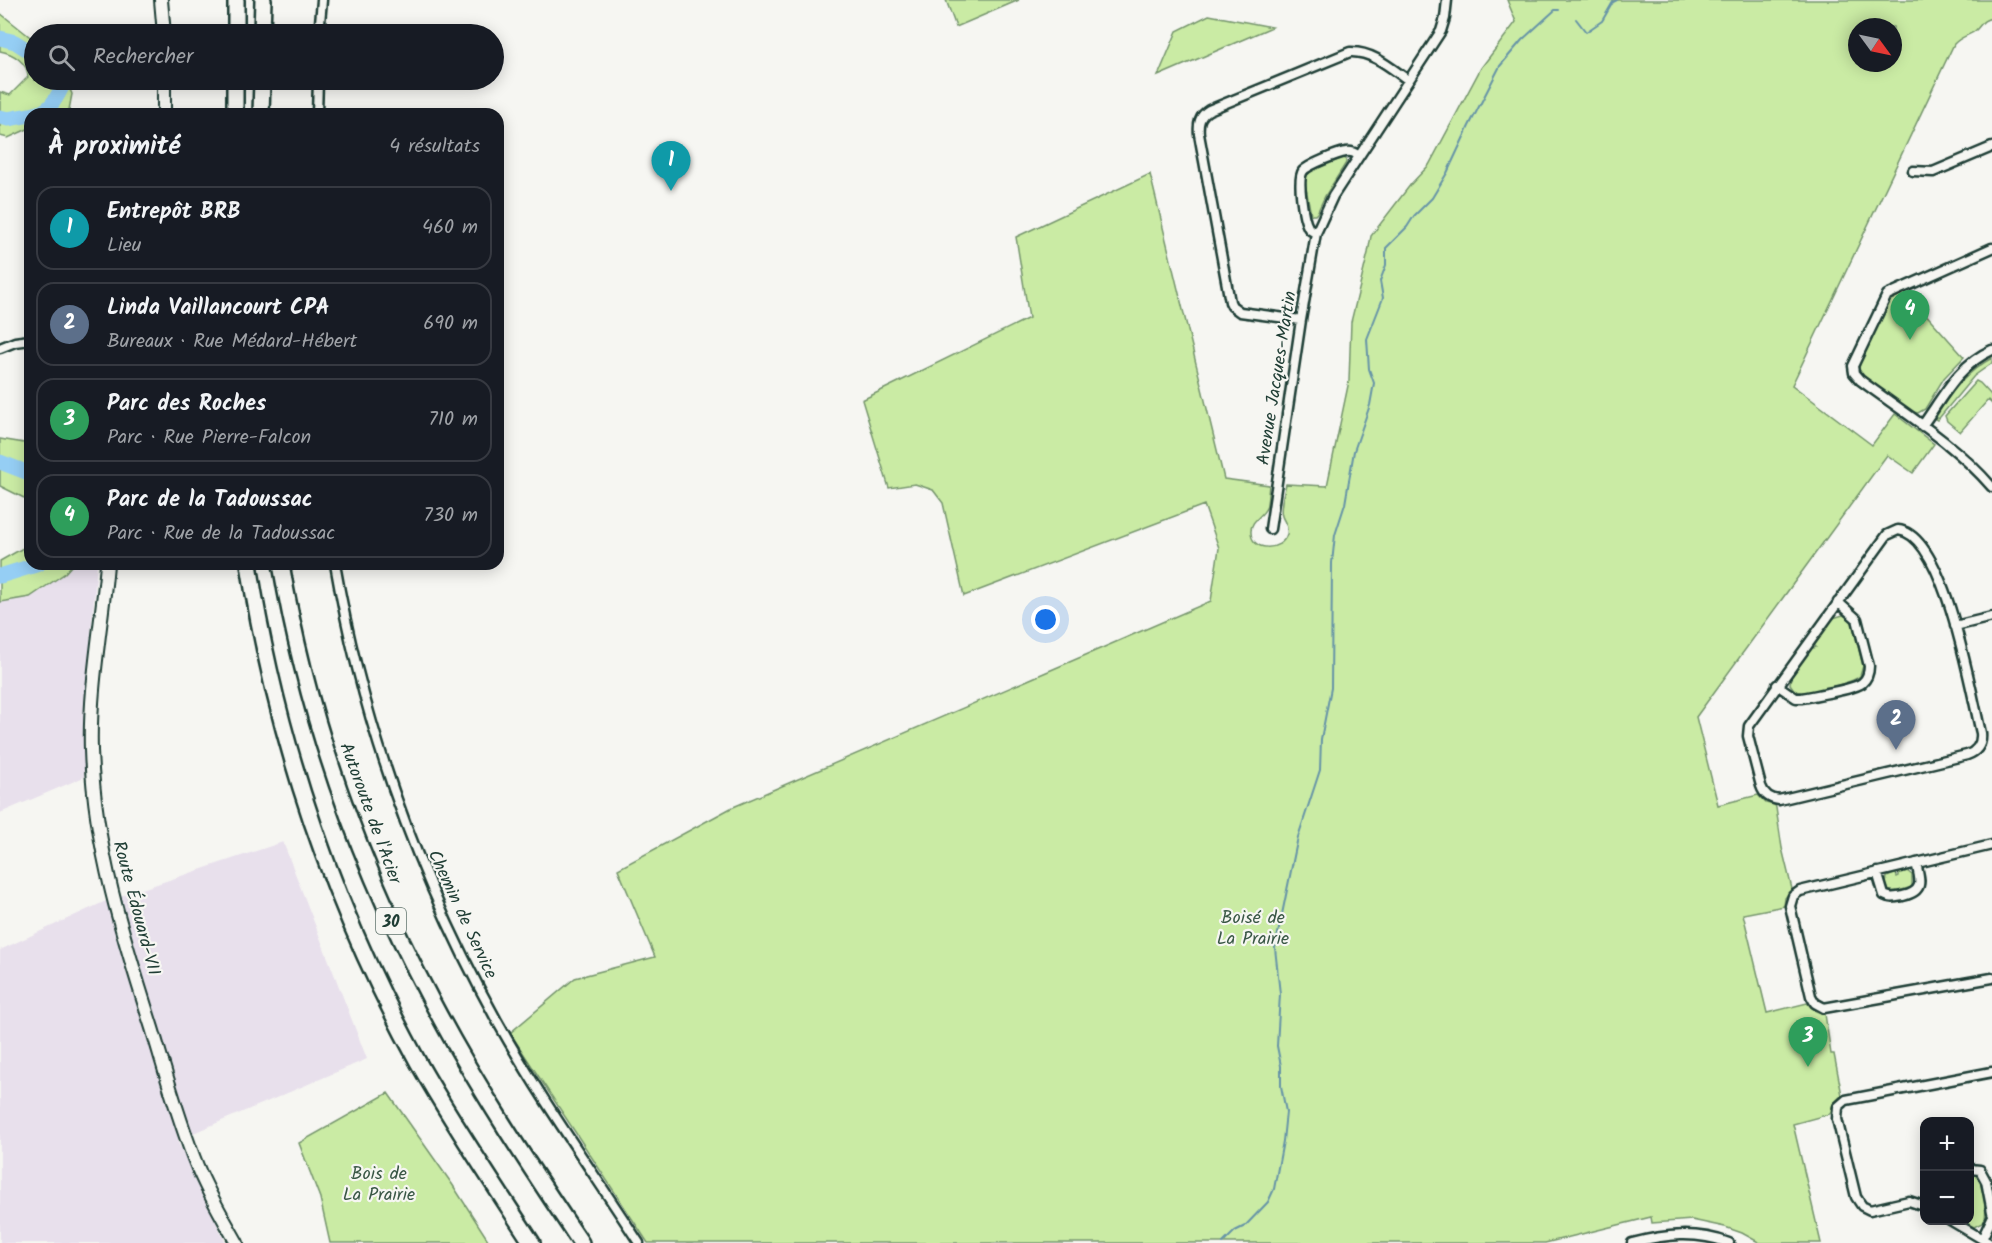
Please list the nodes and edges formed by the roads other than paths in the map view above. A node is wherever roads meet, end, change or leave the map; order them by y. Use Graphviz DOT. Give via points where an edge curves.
graph roads {
  1 [pos="161,0"];
  2 [pos="236,0"];
  3 [pos="263,0"];
  4 [pos="322,0"];
  5 [pos="1447,0"];
  6 [pos="163,24"];
  7 [pos="236,24"];
  8 [pos="262,24"];
  9 [pos="320,24"];
  10 [pos="1408,80"];
  11 [pos="164,90"];
  12 [pos="235,90"];
  13 [pos="262,90"];
  14 [pos="318,90"];
  15 [pos="164,108"];
  16 [pos="235,108"];
  17 [pos="261,108"];
  18 [pos="317,108"];
  19 [pos="1992,147"];
  20 [pos="1359,156"];
  21 [pos="1913,171"];
  22 [pos="1316,233"];
  23 [pos="1992,248"];
  24 [pos="1301,320"];
  25 [pos="24,341"];
  26 [pos="0,348"];
  27 [pos="1992,350"];
  28 [pos="1922,426"];
  29 [pos="1992,488"];
  30 [pos="1270,529"];
  31 [pos="106,570"];
  32 [pos="250,570"];
  33 [pos="282,570"];
  34 [pos="337,570"];
  35 [pos="1838,602"];
  36 [pos="1992,617"];
  37 [pos="1955,626"];
  38 [pos="1777,685"];
  39 [pos="1992,844"];
  40 [pos="1916,863"];
  41 [pos="1877,872"];
  42 [pos="1992,978"];
  43 [pos="1992,1072"];
  44 [pos="1974,1169"];
  45 [pos="1920,1205"];
  46 [pos="1992,1212"];
  47 [pos="1992,1218"];
  48 [pos="1957,1225"];
  49 [pos="1985,1241"];
  50 [pos="237,1243"];
  51 [pos="532,1243"];
  52 [pos="581,1243"];
  53 [pos="639,1243"];
  54 [pos="1632,1243"];
  55 [pos="1730,1243"];
  1 -- 6 [label="main road"];
  2 -- 7 [label="highway"];
  3 -- 8 [label="highway"];
  4 -- 9 [label="street"];
  5 -- 10 [label="street, Avenue Jacques-Martin" via="1441,31"];
  10 -- 20 [label="street, Avenue Jacques-Martin"];
  10 -- 24 [label="street" via="1369,55 1350,52 1201,116 1199,134 1230,302 1240,312"];
  11 -- 15 [label="main road"];
  12 -- 16 [label="highway"];
  13 -- 17 [label="highway"];
  14 -- 18 [label="street"];
  19 -- 21 [label="street" via="1932,172"];
  20 -- 22 [label="street, Avenue Jacques-Martin" via="1328,205"];
  20 -- 22 [label="street" via="1343,152 1302,172 1305,217"];
  22 -- 24 [label="street, Avenue Jacques-Martin"];
  23 -- 28 [label="street" via="1887,295 1854,362 1854,373 1860,380"];
  24 -- 30 [label="street, Avenue Jacques-Martin"];
  25 -- 26 [label="street"];
  27 -- 28 [label="street" via="1961,370"];
  28 -- 29 [label="street" via="1966,459"];
  31 -- 50 [label="main road, Route Édouard-VII" via="91,727 93,788 102,851 131,960 189,1145"];
  32 -- 51 [label="highway, 30" via="288,743 341,899 418,1062"];
  33 -- 52 [label="highway, Autoroute de l'Acier / 30" via="321,734 376,888 464,1060"];
  34 -- 53 [label="street, Chemin de Service" via="351,644 376,738 434,894 514,1050"];
  35 -- 37 [label="street" via="1887,535 1905,531 1935,567"];
  35 -- 38 [label="street"];
  35 -- 38 [label="street" via="1858,622 1869,666 1865,680 1857,686 1802,698"];
  36 -- 37 [label="street"];
  37 -- 38 [label="street" via="1981,736 1978,748 1971,754 1779,800 1771,798 1761,786 1748,729"];
  39 -- 40 [label="street"];
  40 -- 41 [label="street"];
  40 -- 41 [label="street" via="1917,890 1894,898 1886,897 1882,891"];
  41 -- 42 [label="street" via="1800,891 1791,898 1790,909 1815,1003 1829,1008"];
  43 -- 45 [label="street" via="1850,1099 1838,1107 1837,1119 1859,1203 1870,1210 1909,1201"];
  44 -- 46 [label="street" via="1980,1170 1985,1178"];
  47 -- 49 [label="street"];
  48 -- 49 [label="street"];
  54 -- 55 [label="street" via="1679,1234"];
}
